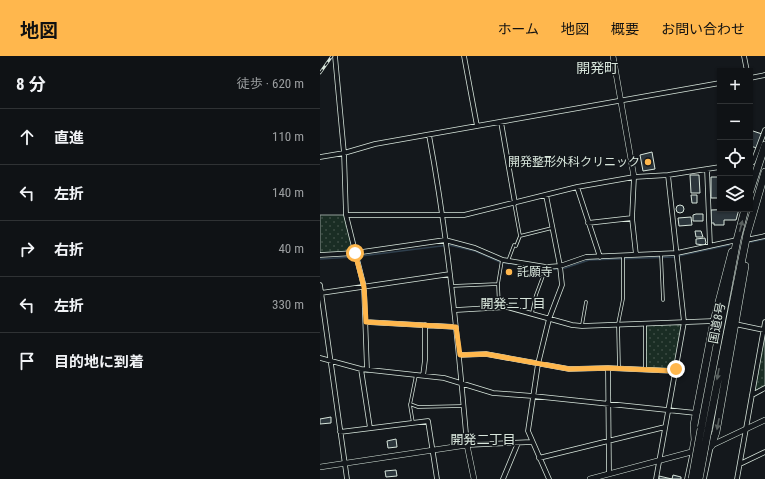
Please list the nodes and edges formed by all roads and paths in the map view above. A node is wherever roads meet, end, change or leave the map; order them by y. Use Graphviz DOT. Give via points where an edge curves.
graph roads {
  1 [pos="334,56"];
  2 [pos="464,56"];
  3 [pos="613,56"];
  4 [pos="744,56"];
  5 [pos="746,68"];
  6 [pos="765,75"];
  7 [pos="753,77"];
  8 [pos="717,84"];
  9 [pos="621,100"];
  10 [pos="501,122"];
  11 [pos="477,126"];
  12 [pos="765,130"];
  13 [pos="429,135"];
  14 [pos="765,145"];
  15 [pos="344,153"];
  16 [pos="320,157"];
  17 [pos="757,162"];
  18 [pos="717,167"];
  19 [pos="707,169"];
  20 [pos="765,172"];
  21 [pos="668,175"];
  22 [pos="634,177"];
  23 [pos="753,179"];
  24 [pos="577,187"];
  25 [pos="546,195"];
  26 [pos="515,203"];
  27 [pos="744,212"];
  28 [pos="346,215"];
  29 [pos="442,215"];
  30 [pos="632,218"];
  31 [pos="588,223"];
  32 [pos="553,228"];
  33 [pos="520,236"];
  34 [pos="765,236"];
  35 [pos="746,238"];
  36 [pos="445,240"];
  37 [pos="737,240"];
  38 [pos="710,246"];
  39 [pos="355,253"];
  40 [pos="677,253"];
  41 [pos="661,254"];
  42 [pos="320,255"];
  43 [pos="636,255"];
  44 [pos="623,256"];
  45 [pos="600,257"];
  46 [pos="502,259"];
  47 [pos="508,261"];
  48 [pos="560,266"];
  49 [pos="546,267"];
  50 [pos="450,274"];
  51 [pos="498,284"];
  52 [pos="320,285"];
  53 [pos="452,286"];
  54 [pos="364,287"];
  55 [pos="321,293"];
  56 [pos="663,300"];
  57 [pos="586,302"];
  58 [pos="499,306"];
  59 [pos="456,310"];
  60 [pos="532,314"];
  61 [pos="549,318"];
  62 [pos="714,320"];
  63 [pos="366,322"];
  64 [pos="684,322"];
  65 [pos="765,322"];
  66 [pos="644,323"];
  67 [pos="618,324"];
  68 [pos="735,324"];
  69 [pos="425,325"];
  70 [pos="582,326"];
  71 [pos="456,327"];
  72 [pos="764,330"];
  73 [pos="460,355"];
  74 [pos="320,358"];
  75 [pos="330,361"];
  76 [pos="538,364"];
  77 [pos="608,368"];
  78 [pos="619,368"];
  79 [pos="645,368"];
  80 [pos="360,369"];
  81 [pos="366,370"];
  82 [pos="676,371"];
  83 [pos="416,375"];
  84 [pos="423,376"];
  85 [pos="462,382"];
  86 [pos="765,388"];
  87 [pos="752,395"];
  88 [pos="533,396"];
  89 [pos="410,404"];
  90 [pos="609,404"];
  91 [pos="464,406"];
  92 [pos="668,410"];
  93 [pos="696,413"];
  94 [pos="765,420"];
  95 [pos="413,423"];
  96 [pos="665,427"];
  97 [pos="370,428"];
  98 [pos="704,430"];
  99 [pos="745,430"];
  100 [pos="340,432"];
  101 [pos="609,440"];
  102 [pos="532,442"];
  103 [pos="518,443"];
  104 [pos="467,445"];
  105 [pos="711,446"];
  106 [pos="433,450"];
  107 [pos="693,451"];
  108 [pos="765,452"];
  109 [pos="539,458"];
  110 [pos="659,460"];
  111 [pos="345,463"];
  112 [pos="740,464"];
  113 [pos="320,466"];
  114 [pos="609,472"];
  115 [pos="347,479"];
  116 [pos="437,479"];
  117 [pos="474,479"];
  118 [pos="503,479"];
  119 [pos="549,479"];
  120 [pos="593,479"];
  121 [pos="656,479"];
  122 [pos="687,479"];
  123 [pos="692,479"];
  124 [pos="699,479"];
  125 [pos="704,479"];
  126 [pos="737,479"];
  1 -- 15 [label="street"];
  2 -- 11 [label="street"];
  3 -- 9 [label="street"];
  4 -- 5 [label="street"];
  6 -- 7 [label="street"];
  8 -- 9 [label="street"];
  9 -- 10 [label="street"];
  9 -- 22 [label="street"];
  10 -- 11 [label="street"];
  10 -- 26 [label="street"];
  11 -- 13 [label="street"];
  12 -- 17 [label="street"];
  13 -- 15 [label="street" via="375,144"];
  13 -- 29 [label="street"];
  14 -- 17 [label="highway"];
  15 -- 16 [label="street"];
  15 -- 28 [label="street"];
  17 -- 23 [label="highway"];
  18 -- 19 [label="street"];
  19 -- 21 [label="street"];
  19 -- 38 [label="street"];
  20 -- 35 [label="highway, 国道8号"];
  21 -- 22 [label="street"];
  21 -- 40 [label="street"];
  22 -- 24 [label="street"];
  22 -- 30 [label="street"];
  24 -- 25 [label="street"];
  24 -- 31 [label="street"];
  25 -- 26 [label="street"];
  25 -- 32 [label="street"];
  26 -- 29 [label="street" via="464,215"];
  26 -- 33 [label="lane"];
  37 -- 27 [label="highway, 国道8号, one-way"];
  28 -- 29 [label="street"];
  28 -- 39 [label="street"];
  29 -- 36 [label="street"];
  30 -- 31 [label="street"];
  30 -- 43 [label="street"];
  31 -- 45 [label="street"];
  32 -- 33 [label="lane"];
  32 -- 48 [label="street"];
  33 -- 47 [label="lane"];
  34 -- 35 [label="street"];
  35 -- 68 [label="highway" via="746,257"];
  35 -- 98 [label="highway, 国道8号, one-way"];
  36 -- 39 [label="street"];
  36 -- 46 [label="street"];
  36 -- 50 [label="street"];
  37 -- 38 [label="street"];
  37 -- 62 [label="highway" via="728,262"];
  37 -- 98 [label="highway, 国道8号"];
  38 -- 40 [label="street"];
  39 -- 42 [label="street"];
  39 -- 54 [label="street"];
  40 -- 41 [label="street"];
  40 -- 64 [label="street"];
  41 -- 43 [label="street"];
  41 -- 56 [label="lane"];
  43 -- 44 [label="street"];
  44 -- 45 [label="street"];
  44 -- 67 [label="lane" via="623,299"];
  45 -- 48 [label="street" via="586,257"];
  46 -- 47 [label="street"];
  46 -- 51 [label="lane"];
  47 -- 49 [label="street"];
  48 -- 49 [label="street"];
  48 -- 61 [label="street" via="562,285"];
  49 -- 60 [label="lane"];
  50 -- 53 [label="street"];
  50 -- 54 [label="street"];
  51 -- 53 [label="lane"];
  51 -- 58 [label="lane"];
  52 -- 55 [label="street"];
  53 -- 59 [label="street"];
  54 -- 55 [label="street"];
  54 -- 63 [label="street"];
  55 -- 75 [label="street"];
  57 -- 70 [label="lane"];
  58 -- 59 [label="street"];
  58 -- 60 [label="street"];
  59 -- 71 [label="street"];
  60 -- 61 [label="street"];
  61 -- 70 [label="street"];
  61 -- 76 [label="street"];
  62 -- 64 [label="street"];
  62 -- 93 [label="highway" via="708,363"];
  63 -- 69 [label="street"];
  63 -- 81 [label="street"];
  64 -- 66 [label="street"];
  64 -- 82 [label="street"];
  65 -- 72 [label="street"];
  66 -- 67 [label="street"];
  66 -- 79 [label="lane"];
  67 -- 70 [label="street"];
  67 -- 78 [label="lane"];
  68 -- 72 [label="street"];
  68 -- 105 [label="highway, one-way" via="716,432"];
  69 -- 71 [label="street"];
  69 -- 84 [label="street"];
  71 -- 73 [label="street"];
  72 -- 87 [label="street"];
  73 -- 76 [label="street" via="486,354"];
  73 -- 85 [label="street"];
  74 -- 75 [label="street"];
  75 -- 80 [label="street"];
  75 -- 100 [label="street"];
  76 -- 77 [label="street" via="569,369"];
  76 -- 88 [label="street"];
  77 -- 78 [label="street"];
  77 -- 90 [label="street"];
  78 -- 79 [label="street"];
  79 -- 82 [label="street"];
  80 -- 81 [label="street"];
  80 -- 97 [label="street"];
  81 -- 83 [label="street"];
  82 -- 92 [label="street"];
  83 -- 84 [label="street"];
  83 -- 89 [label="lane"];
  84 -- 85 [label="street"];
  85 -- 88 [label="street" via="493,393"];
  85 -- 91 [label="street"];
  86 -- 87 [label="street"];
  87 -- 99 [label="street"];
  88 -- 90 [label="street"];
  88 -- 102 [label="street" via="528,431"];
  89 -- 91 [label="lane" via="418,407"];
  89 -- 95 [label="lane"];
  90 -- 92 [label="street"];
  90 -- 101 [label="street"];
  91 -- 104 [label="street"];
  92 -- 93 [label="street"];
  92 -- 96 [label="street"];
  93 -- 107 [label="highway"];
  94 -- 99 [label="street"];
  95 -- 97 [label="street"];
  95 -- 106 [label="street" via="428,421"];
  96 -- 101 [label="street"];
  96 -- 110 [label="street"];
  97 -- 100 [label="street"];
  98 -- 123 [label="highway, 国道8号, bridge"];
  98 -- 124 [label="highway, 国道8号, bridge"];
  99 -- 105 [label="street"];
  99 -- 112 [label="street"];
  100 -- 111 [label="street"];
  101 -- 109 [label="street"];
  101 -- 114 [label="street"];
  102 -- 103 [label="street"];
  102 -- 109 [label="street"];
  103 -- 104 [label="street"];
  103 -- 118 [label="street"];
  104 -- 106 [label="street"];
  104 -- 117 [label="street"];
  105 -- 107 [label="street"];
  105 -- 125 [label="street"];
  106 -- 111 [label="street"];
  106 -- 116 [label="street"];
  107 -- 110 [label="street"];
  107 -- 122 [label="street"];
  108 -- 112 [label="street"];
  109 -- 119 [label="street"];
  110 -- 114 [label="street"];
  110 -- 121 [label="street"];
  111 -- 113 [label="street"];
  111 -- 115 [label="street"];
  112 -- 126 [label="street"];
  114 -- 120 [label="street"];
}
